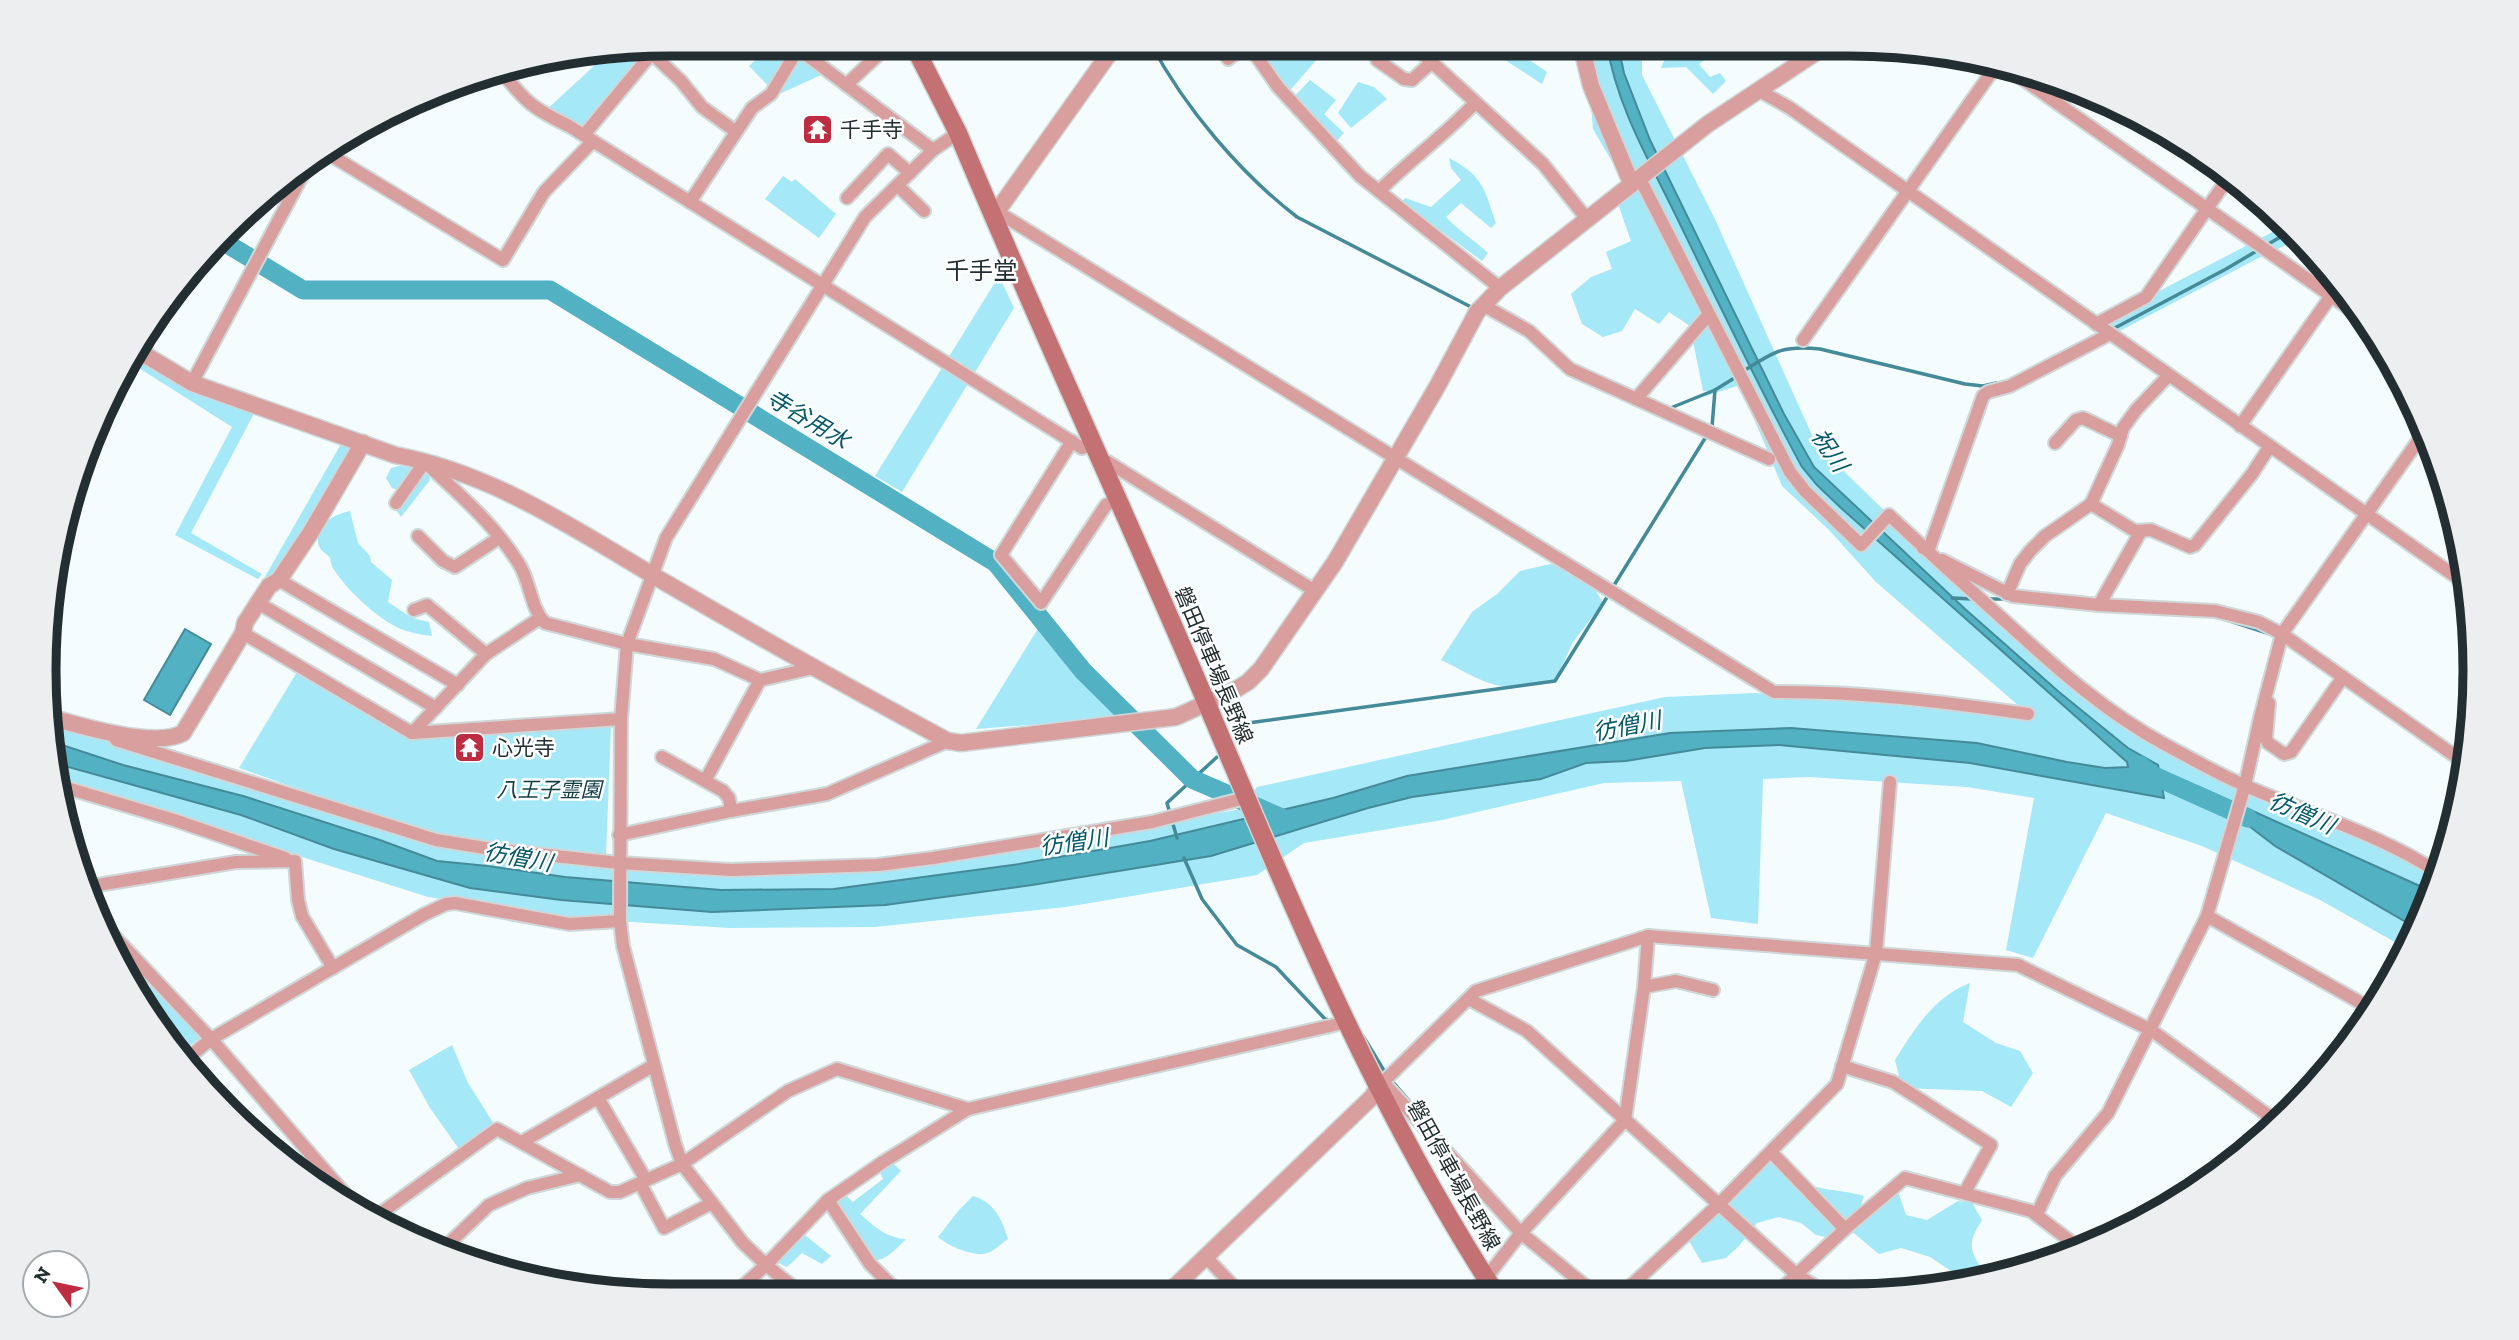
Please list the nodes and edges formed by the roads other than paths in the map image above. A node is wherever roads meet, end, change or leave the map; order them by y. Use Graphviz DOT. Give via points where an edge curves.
graph roads {
  1 [pos="655,56"];
  2 [pos="791,56"];
  3 [pos="810,56"];
  4 [pos="877,56"];
  5 [pos="919,56"];
  6 [pos="1107,56"];
  7 [pos="1232,56"];
  8 [pos="1256,56"];
  9 [pos="1425,56"];
  10 [pos="1584,56"];
  11 [pos="1810,56"];
  12 [pos="644,57"];
  13 [pos="1228,59"];
  14 [pos="1377,60"];
  15 [pos="1432,62"];
  16 [pos="1992,73"];
  17 [pos="507,78"];
  18 [pos="2028,83"];
  19 [pos="846,85"];
  20 [pos="1758,90"];
  21 [pos="1475,103"];
  22 [pos="735,131"];
  23 [pos="958,133"];
  24 [pos="588,138"];
  25 [pos="933,150"];
  26 [pos="333,157"];
  27 [pos="910,173"];
  28 [pos="1639,178"];
  29 [pos="300,180"];
  30 [pos="2224,184"];
  31 [pos="898,186"];
  32 [pos="1379,191"];
  33 [pos="1908,191"];
  34 [pos="847,198"];
  35 [pos="690,202"];
  36 [pos="2207,209"];
  37 [pos="924,211"];
  38 [pos="995,214"];
  39 [pos="1587,219"];
  40 [pos="822,285"];
  41 [pos="1500,288"];
  42 [pos="2331,296"];
  43 [pos="2341,303"];
  44 [pos="1483,305"];
  45 [pos="1709,314"];
  46 [pos="2096,324"];
  47 [pos="2110,334"];
  48 [pos="1802,340"];
  49 [pos="143,354"];
  50 [pos="2169,375"];
  51 [pos="192,383"];
  52 [pos="1636,399"];
  53 [pos="2241,426"];
  54 [pos="2121,436"];
  55 [pos="1072,441"];
  56 [pos="2418,441"];
  57 [pos="363,443"];
  58 [pos="2054,443"];
  59 [pos="1093,445"];
  60 [pos="2270,446"];
  61 [pos="1395,459"];
  62 [pos="1769,459"];
  63 [pos="426,463"];
  64 [pos="1102,465"];
  65 [pos="1117,501"];
  66 [pos="396,503"];
  67 [pos="2091,504"];
  68 [pos="2366,514"];
  69 [pos="2141,531"];
  70 [pos="418,536"];
  71 [pos="499,538"];
  72 [pos="1925,550"];
  73 [pos="653,575"];
  74 [pos="2456,577"];
  75 [pos="279,580"];
  76 [pos="1315,591"];
  77 [pos="2007,594"];
  78 [pos="258,603"];
  79 [pos="2099,605"];
  80 [pos="414,610"];
  81 [pos="540,618"];
  82 [pos="243,634"];
  83 [pos="2282,638"];
  84 [pos="627,644"];
  85 [pos="486,654"];
  86 [pos="813,668"];
  87 [pos="760,680"];
  88 [pos="2341,680"];
  89 [pos="458,685"];
  90 [pos="2269,685"];
  91 [pos="1207,704"];
  92 [pos="436,708"];
  93 [pos="2028,714"];
  94 [pos="621,719"];
  95 [pos="58,720"];
  96 [pos="90,729"];
  97 [pos="412,733"];
  98 [pos="948,741"];
  99 [pos="662,757"];
  100 [pos="2457,757"];
  101 [pos="705,780"];
  102 [pos="1890,782"];
  103 [pos="2245,785"];
  104 [pos="68,788"];
  105 [pos="1245,798"];
  106 [pos="730,811"];
  107 [pos="619,835"];
  108 [pos="295,861"];
  109 [pos="618,865"];
  110 [pos="2430,868"];
  111 [pos="96,885"];
  112 [pos="2207,916"];
  113 [pos="620,921"];
  114 [pos="1648,936"];
  115 [pos="118,941"];
  116 [pos="1876,953"];
  117 [pos="333,968"];
  118 [pos="1644,987"];
  119 [pos="1713,990"];
  120 [pos="1469,999"];
  121 [pos="2364,1005"];
  122 [pos="1347,1022"];
  123 [pos="2151,1030"];
  124 [pos="211,1039"];
  125 [pos="192,1055"];
  126 [pos="654,1065"];
  127 [pos="1842,1066"];
  128 [pos="1381,1084"];
  129 [pos="598,1098"];
  130 [pos="968,1109"];
  131 [pos="2270,1117"];
  132 [pos="1625,1120"];
  133 [pos="522,1142"];
  134 [pos="1771,1152"];
  135 [pos="682,1164"];
  136 [pos="580,1175"];
  137 [pos="643,1182"];
  138 [pos="339,1187"];
  139 [pos="1965,1192"];
  140 [pos="828,1200"];
  141 [pos="712,1203"];
  142 [pos="1718,1205"];
  143 [pos="382,1212"];
  144 [pos="2037,1214"];
  145 [pos="1845,1229"];
  146 [pos="1521,1233"];
  147 [pos="450,1242"];
  148 [pos="2072,1242"];
  149 [pos="1206,1257"];
  150 [pos="765,1265"];
  151 [pos="1797,1275"];
  152 [pos="745,1284"];
  153 [pos="790,1284"];
  154 [pos="890,1284"];
  155 [pos="1178,1284"];
  156 [pos="1232,1284"];
  157 [pos="1490,1284"];
  158 [pos="1492,1284"];
  159 [pos="1583,1284"];
  160 [pos="1633,1284"];
  161 [pos="1787,1284"];
  162 [pos="1812,1284"];
  1 -- 22 [label="street" via="702,107"];
  2 -- 22 [label="street" via="771,94 752,107"];
  3 -- 19 [label="street"];
  4 -- 19 [label="street"];
  5 -- 23 [label="main road, 磐田停車場長野線"];
  6 -- 38 [label="street"];
  7 -- 13 [label="street"];
  8 -- 32 [label="street" via="1278,87"];
  9 -- 15 [label="street"];
  10 -- 28 [label="street" via="1591,86"];
  11 -- 20 [label="street"];
  12 -- 24 [label="street"];
  14 -- 15 [label="street" via="1412,80"];
  15 -- 21 [label="street"];
  16 -- 33 [label="street"];
  17 -- 24 [label="street" via="536,110"];
  18 -- 36 [label="street"];
  19 -- 25 [label="street"];
  20 -- 28 [label="street"];
  20 -- 33 [label="street"];
  21 -- 32 [label="street"];
  21 -- 39 [label="street" via="1543,164"];
  22 -- 35 [label="street"];
  23 -- 25 [label="street"];
  23 -- 38 [label="main road, 磐田停車場長野線"];
  24 -- 26 [label="street" via="544,192 503,260"];
  24 -- 35 [label="street"];
  25 -- 27 [label="street"];
  27 -- 31 [label="street"];
  27 -- 34 [label="street" via="888,154"];
  28 -- 39 [label="street"];
  28 -- 45 [label="street"];
  29 -- 51 [label="street"];
  30 -- 36 [label="street"];
  31 -- 37 [label="street"];
  31 -- 40 [label="street" via="865,217"];
  32 -- 41 [label="street"];
  33 -- 46 [label="street"];
  33 -- 48 [label="street"];
  35 -- 40 [label="street"];
  36 -- 42 [label="street"];
  36 -- 46 [label="street" via="2146,297"];
  38 -- 59 [label="main road, 磐田停車場長野線"];
  38 -- 61 [label="street"];
  39 -- 41 [label="street"];
  40 -- 55 [label="street"];
  40 -- 73 [label="street" via="666,538"];
  41 -- 44 [label="street"];
  42 -- 43 [label="street"];
  42 -- 53 [label="street"];
  44 -- 52 [label="street" via="1529,331 1570,369"];
  44 -- 61 [label="street"];
  45 -- 52 [label="street"];
  45 -- 72 [label="street" via="1790,472 1805,491 1861,545 1889,516"];
  46 -- 47 [label="street"];
  47 -- 50 [label="street"];
  47 -- 72 [label="street" via="1983,396"];
  49 -- 51 [label="street"];
  50 -- 53 [label="street"];
  50 -- 54 [label="street" via="2136,410"];
  51 -- 57 [label="street"];
  52 -- 62 [label="street"];
  53 -- 60 [label="street"];
  54 -- 58 [label="street" via="2083,418 2076,419"];
  54 -- 67 [label="street"];
  55 -- 59 [label="street" via="1082,448"];
  55 -- 65 [label="street" via="1001,555 1041,603 1106,505"];
  56 -- 68 [label="street"];
  57 -- 63 [label="street"];
  57 -- 75 [label="street"];
  59 -- 64 [label="main road, 磐田停車場長野線"];
  60 -- 68 [label="street"];
  60 -- 69 [label="street" via="2195,545"];
  61 -- 76 [label="street"];
  61 -- 93 [label="street" via="1774,692 1868,695"];
  63 -- 66 [label="street"];
  63 -- 71 [label="street"];
  63 -- 73 [label="street" via="502,489"];
  64 -- 65 [label="main road, 磐田停車場長野線"];
  64 -- 76 [label="street" via="1108,462"];
  65 -- 91 [label="main road, 磐田停車場長野線"];
  67 -- 69 [label="street"];
  67 -- 77 [label="street" via="2030,551"];
  68 -- 74 [label="street"];
  68 -- 83 [label="street"];
  69 -- 79 [label="street"];
  70 -- 71 [label="street" via="455,567"];
  71 -- 81 [label="street" via="520,565"];
  72 -- 77 [label="street"];
  72 -- 103 [label="street" via="2087,694 2163,744"];
  73 -- 84 [label="street"];
  73 -- 86 [label="street"];
  75 -- 78 [label="street"];
  75 -- 89 [label="street"];
  76 -- 91 [label="street" via="1261,669 1248,682"];
  77 -- 79 [label="street"];
  78 -- 82 [label="street"];
  78 -- 92 [label="street"];
  79 -- 83 [label="street" via="2215,611 2259,622"];
  80 -- 85 [label="street" via="427,605"];
  81 -- 84 [label="street"];
  81 -- 85 [label="street"];
  82 -- 96 [label="street" via="183,733 162,739"];
  82 -- 97 [label="street"];
  83 -- 88 [label="street"];
  83 -- 90 [label="street"];
  84 -- 87 [label="street" via="714,659"];
  84 -- 94 [label="street"];
  85 -- 89 [label="street"];
  86 -- 87 [label="street"];
  86 -- 98 [label="street"];
  87 -- 101 [label="street"];
  88 -- 90 [label="street" via="2291,752 2284,754 2266,738"];
  88 -- 100 [label="street"];
  89 -- 92 [label="street"];
  90 -- 103 [label="street"];
  91 -- 98 [label="street" via="1150,722"];
  91 -- 105 [label="main road, 磐田停車場長野線"];
  92 -- 97 [label="street"];
  94 -- 97 [label="street"];
  94 -- 107 [label="street"];
  95 -- 96 [label="street"];
  96 -- 109 [label="street" via="436,840"];
  98 -- 106 [label="street" via="827,794"];
  99 -- 101 [label="street"];
  101 -- 106 [label="street" via="729,798"];
  102 -- 116 [label="street"];
  103 -- 110 [label="street" via="2369,836"];
  103 -- 112 [label="street"];
  104 -- 108 [label="street"];
  105 -- 109 [label="street" via="1152,822 878,865 744,871"];
  105 -- 122 [label="main road, 磐田停車場長野線"];
  106 -- 107 [label="street"];
  107 -- 109 [label="street"];
  108 -- 111 [label="street" via="236,862"];
  108 -- 117 [label="street" via="302,916"];
  109 -- 113 [label="street"];
  112 -- 121 [label="street"];
  112 -- 123 [label="street"];
  113 -- 117 [label="street" via="569,924 446,904"];
  113 -- 126 [label="street"];
  114 -- 116 [label="street"];
  114 -- 118 [label="street"];
  114 -- 120 [label="street" via="1476,991"];
  115 -- 124 [label="street"];
  116 -- 123 [label="street" via="2018,965"];
  116 -- 127 [label="street"];
  117 -- 124 [label="street"];
  118 -- 119 [label="street" via="1676,981"];
  118 -- 132 [label="street"];
  120 -- 128 [label="street"];
  120 -- 132 [label="street" via="1527,1031"];
  122 -- 128 [label="main road, 磐田停車場長野線"];
  122 -- 130 [label="street"];
  123 -- 131 [label="street"];
  123 -- 144 [label="street" via="2108,1113 2055,1176"];
  124 -- 125 [label="street"];
  124 -- 138 [label="street"];
  126 -- 129 [label="street"];
  126 -- 135 [label="street"];
  127 -- 134 [label="street" via="1837,1084"];
  127 -- 139 [label="street" via="1893,1082 1991,1145"];
  128 -- 146 [label="street"];
  128 -- 149 [label="street"];
  128 -- 157 [label="main road, 磐田停車場長野線" via="1455,1228"];
  129 -- 133 [label="street"];
  129 -- 137 [label="street"];
  130 -- 135 [label="street" via="837,1069 788,1091"];
  130 -- 140 [label="street"];
  132 -- 142 [label="street"];
  132 -- 146 [label="street"];
  133 -- 136 [label="street"];
  133 -- 143 [label="street" via="497,1129"];
  134 -- 142 [label="street"];
  134 -- 145 [label="street"];
  135 -- 137 [label="street"];
  135 -- 141 [label="street"];
  136 -- 137 [label="street" via="610,1192"];
  136 -- 147 [label="street" via="527,1188 489,1205"];
  137 -- 141 [label="street" via="664,1228"];
  139 -- 144 [label="street"];
  139 -- 145 [label="street" via="1905,1178"];
  140 -- 150 [label="street"];
  140 -- 154 [label="street" via="870,1264"];
  141 -- 150 [label="street"];
  142 -- 151 [label="street"];
  142 -- 160 [label="street"];
  144 -- 148 [label="street"];
  145 -- 151 [label="street"];
  146 -- 158 [label="street"];
  146 -- 159 [label="street"];
  149 -- 155 [label="street"];
  149 -- 156 [label="street"];
  150 -- 152 [label="street"];
  150 -- 153 [label="street"];
  151 -- 161 [label="street"];
  151 -- 162 [label="street"];
}
